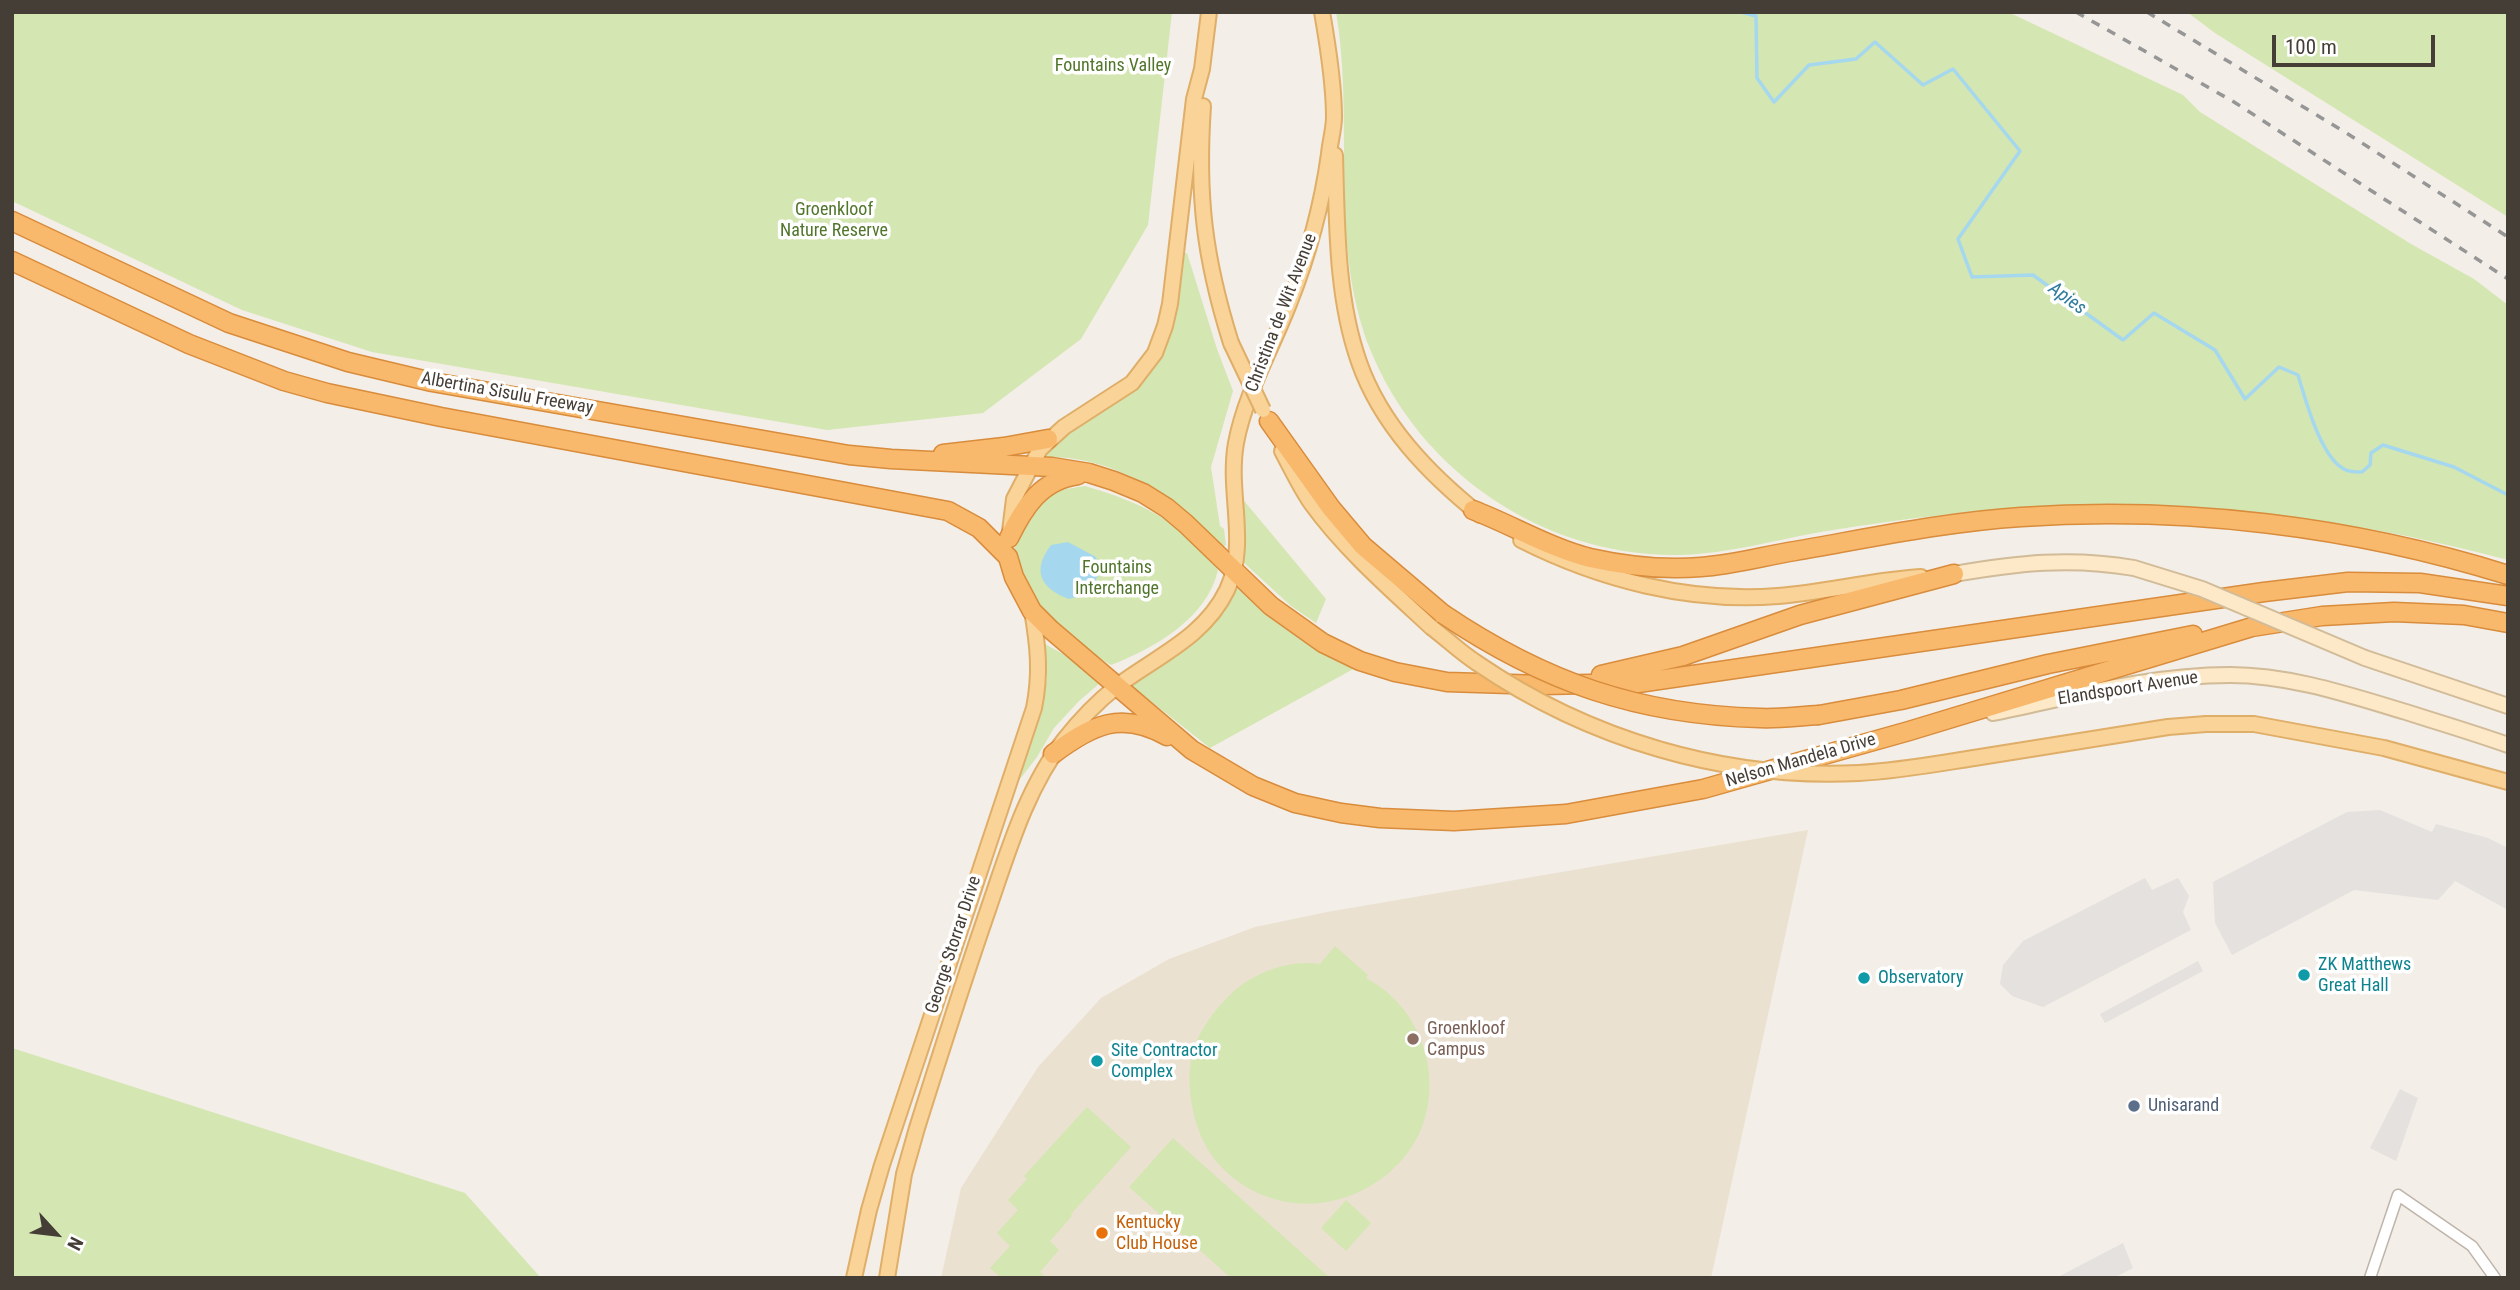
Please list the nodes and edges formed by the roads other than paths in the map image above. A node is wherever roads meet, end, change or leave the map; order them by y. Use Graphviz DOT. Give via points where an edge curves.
graph roads {
  1 [pos="1209,12"];
  2 [pos="1322,12"];
  3 [pos="1202,69"];
  4 [pos="1334,118"];
  5 [pos="12,221"];
  6 [pos="12,261"];
  7 [pos="1266,415"];
  8 [pos="1048,439"];
  9 [pos="916,461"];
  10 [pos="1029,466"];
  11 [pos="1089,473"];
  12 [pos="1473,510"];
  13 [pos="1009,538"];
  14 [pos="1008,557"];
  15 [pos="1234,572"];
  16 [pos="1954,574"];
  17 [pos="2508,575"];
  18 [pos="2508,596"];
  19 [pos="1032,611"];
  20 [pos="1437,621"];
  21 [pos="2508,623"];
  22 [pos="2252,627"];
  23 [pos="1542,685"];
  24 [pos="1117,687"];
  25 [pos="2508,706"];
  26 [pos="1909,731"];
  27 [pos="2508,745"];
  28 [pos="1192,750"];
  29 [pos="1053,754"];
  30 [pos="2508,782"];
  31 [pos="855,1278"];
  32 [pos="887,1278"];
  33 [pos="2370,1278"];
  34 [pos="2494,1278"];
  1 -- 3 [label="main road"];
  2 -- 4 [label="main road, Christina de Wit Avenue"];
  3 -- 7 [label="main road, bridge" via="1203,228 1231,343"];
  3 -- 8 [label="main road" via="1166,326 1156,353 1113,397"];
  4 -- 12 [label="main road" via="1340,266 1359,362 1406,444"];
  4 -- 15 [label="main road, Christina de Wit Avenue" via="1310,246 1258,375 1236,444 1238,545"];
  5 -- 9 [label="highway, Albertina Sisulu Freeway" via="229,323 348,362 432,382 849,455"];
  6 -- 14 [label="highway, Albertina Sisulu Freeway" via="189,344 284,381 384,406 933,506 966,519"];
  7 -- 20 [label="highway" via="1331,508"];
  8 -- 9 [label="highway"];
  8 -- 10 [label="main road"];
  9 -- 10 [label="highway, Albertina Sisulu Freeway"];
  10 -- 11 [label="highway, Albertina Sisulu Freeway"];
  10 -- 13 [label="main road" via="1014,499"];
  11 -- 13 [label="highway" via="1064,478 1041,490 1023,510"];
  11 -- 15 [label="highway" via="1143,493 1167,508"];
  12 -- 16 [label="main road" via="1521,540 1587,569 1688,593 1776,596"];
  12 -- 17 [label="highway" via="1590,558 1653,567 1702,567 1927,528 2020,517 2106,514 2190,515 2289,526 2385,543"];
  13 -- 14 [label="main road"];
  14 -- 19 [label="highway"];
  15 -- 23 [label="highway" via="1302,631 1360,661 1429,680"];
  15 -- 24 [label="main road" via="1206,623"];
  16 -- 23 [label="highway" via="1800,615 1683,656"];
  16 -- 25 [label="main road, bridge" via="2046,561 2134,568 2202,589 2365,658"];
  18 -- 23 [label="highway" via="2420,583 2348,582 1666,680"];
  19 -- 24 [label="highway"];
  19 -- 31 [label="main road, George Storrar Drive" via="1039,661 1034,708 883,1165"];
  20 -- 22 [label="highway, bridge" via="1597,693 1696,713 1762,718 1819,715 1901,700 2161,640"];
  20 -- 30 [label="main road, bridge" via="1476,662 1536,699 1615,735 1672,754 1759,769 1800,773 1892,770 2168,727 2254,724 2384,748"];
  21 -- 22 [label="highway, Nelson Mandela Drive" via="2465,615 2394,612 2322,616"];
  22 -- 26 [label="highway, Nelson Mandela Drive"];
  24 -- 28 [label="highway, Nelson Mandela Drive"];
  24 -- 29 [label="main road, George Storrar Drive"];
  26 -- 27 [label="main road, Elandspoort Avenue" via="2127,685 2232,675 2310,685"];
  26 -- 28 [label="highway, Nelson Mandela Drive" via="1703,789 1566,814 1454,821 1363,817 1307,807 1253,786"];
  28 -- 29 [label="highway" via="1144,725 1121,723 1093,728"];
  29 -- 32 [label="main road, George Storrar Drive" via="1007,854 933,1075 904,1174"];
  33 -- 34 [label="street" via="2399,1195 2472,1246"];
}
